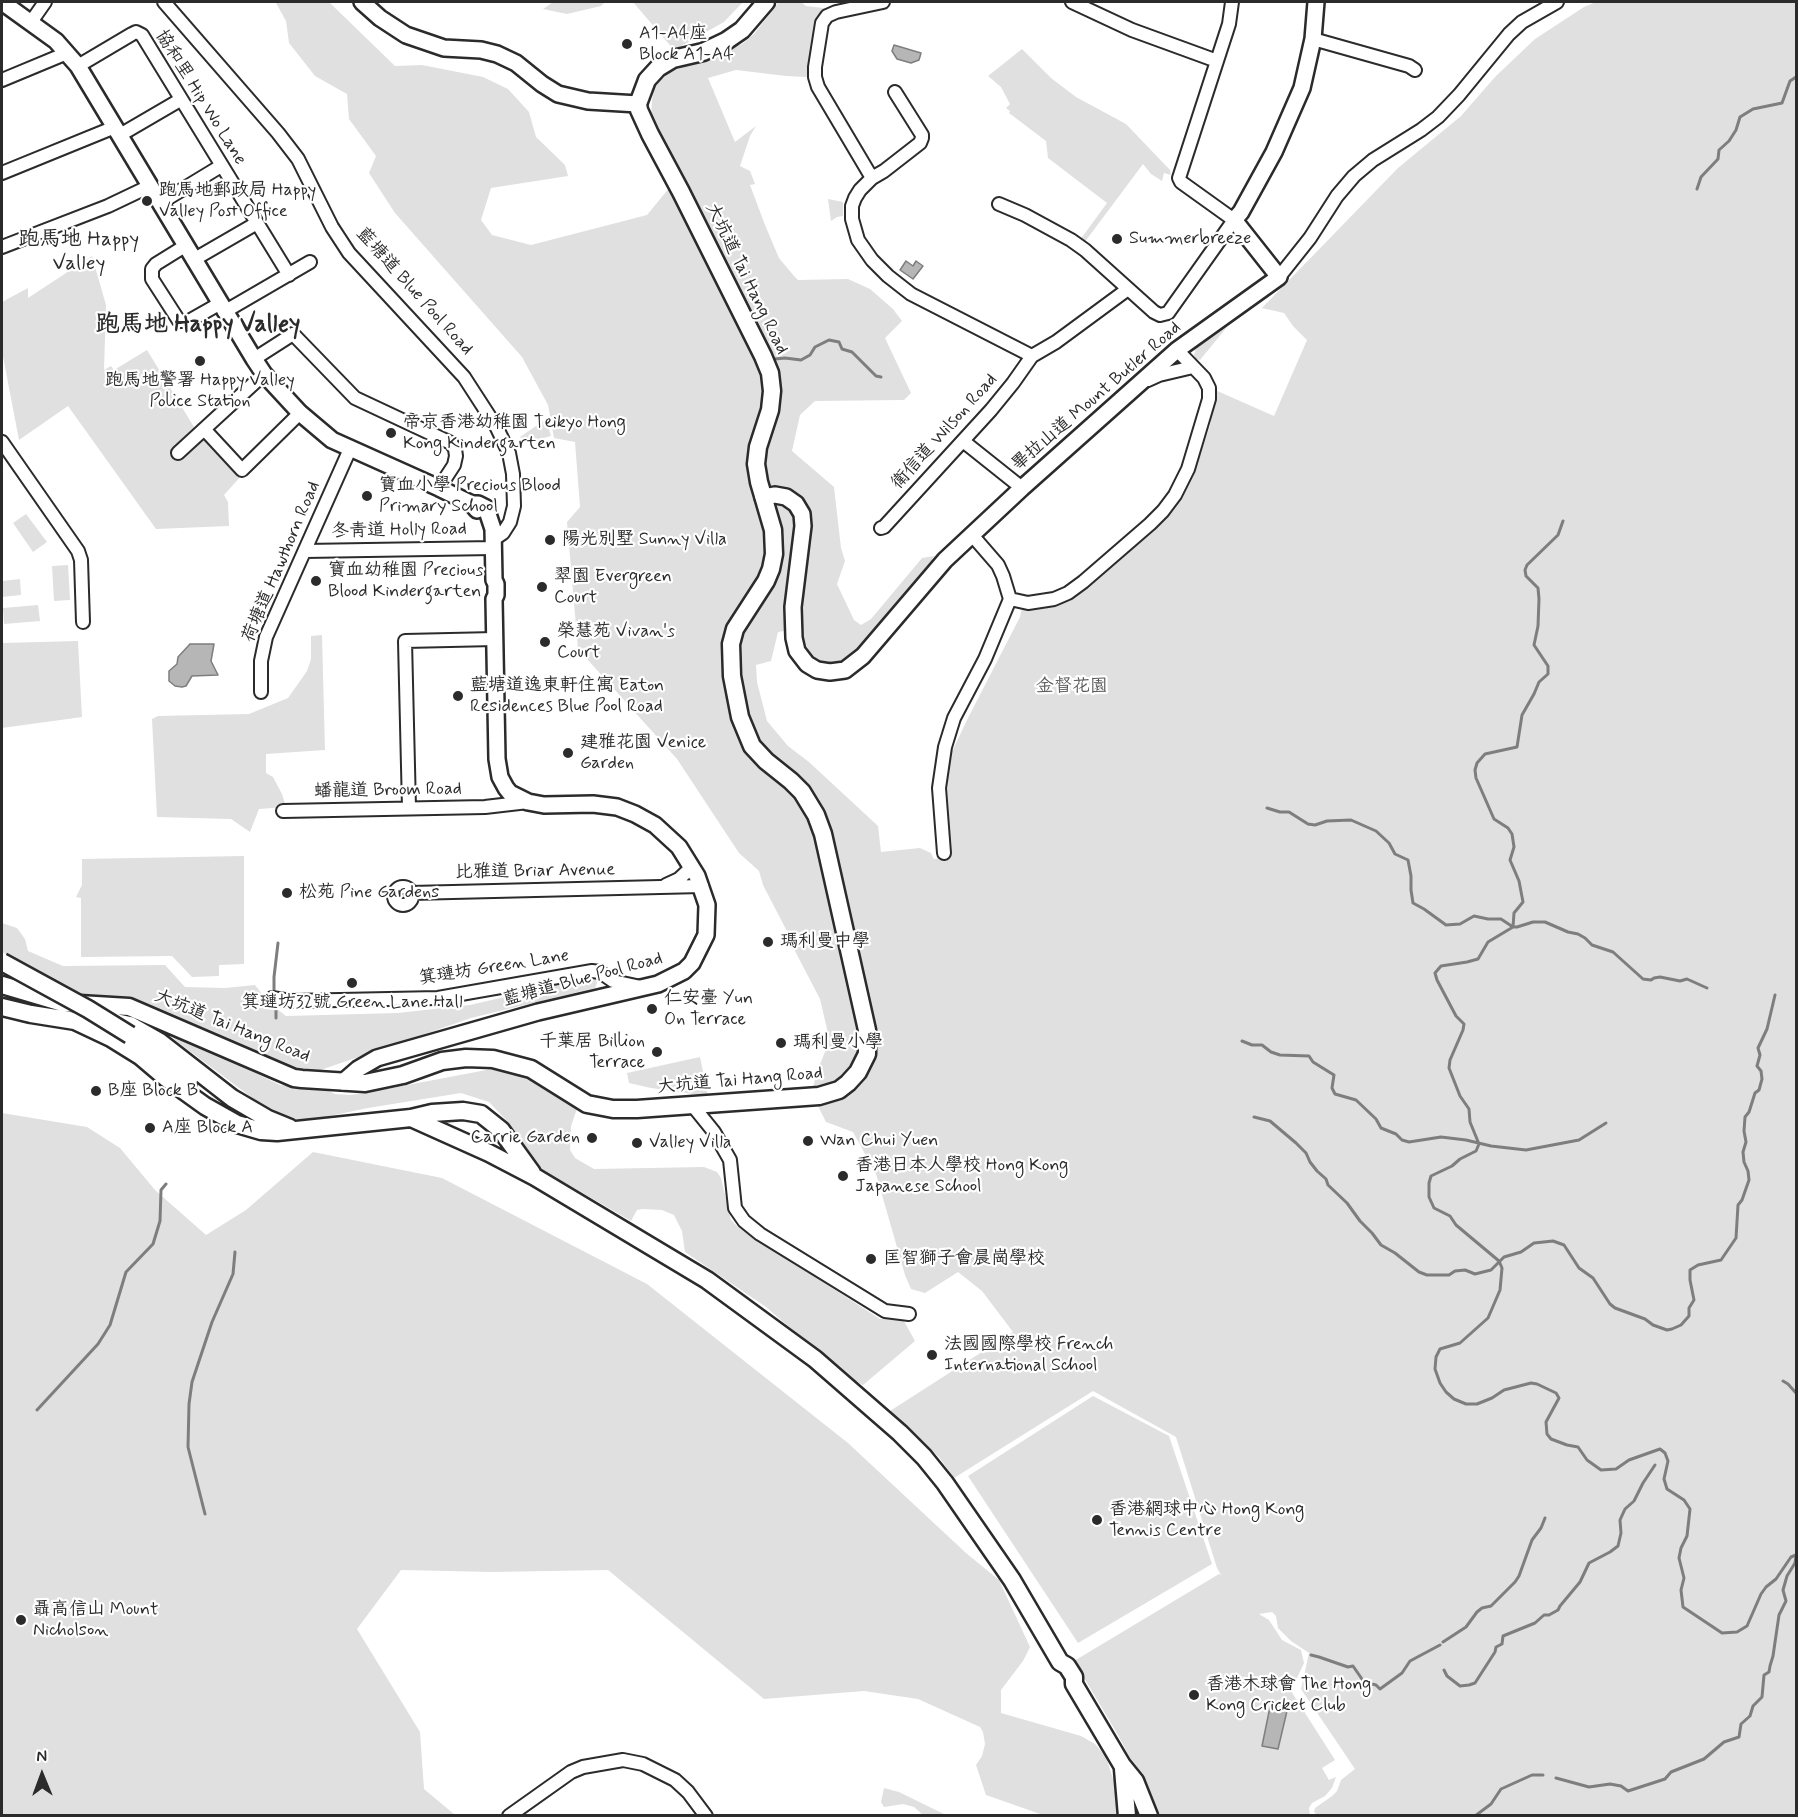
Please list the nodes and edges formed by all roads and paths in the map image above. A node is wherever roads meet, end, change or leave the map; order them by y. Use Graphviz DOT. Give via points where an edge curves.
graph roads {
  1 [pos="2,2"];
  2 [pos="45,2"];
  3 [pos="164,2"];
  4 [pos="362,2"];
  5 [pos="766,2"];
  6 [pos="883,2"];
  7 [pos="1072,2"];
  8 [pos="1232,2"];
  9 [pos="1316,2"];
  10 [pos="1557,2"];
  11 [pos="31,22"];
  12 [pos="1313,39"];
  13 [pos="67,52"];
  14 [pos="1217,61"];
  15 [pos="78,66"];
  16 [pos="1415,70"];
  17 [pos="2,80"];
  18 [pos="895,92"];
  19 [pos="180,100"];
  20 [pos="638,104"];
  21 [pos="118,131"];
  22 [pos="221,166"];
  23 [pos="2,173"];
  24 [pos="872,178"];
  25 [pos="150,186"];
  26 [pos="160,203"];
  27 [pos="999,204"];
  28 [pos="1234,220"];
  29 [pos="257,223"];
  30 [pos="185,246"];
  31 [pos="2,247"];
  32 [pos="194,260"];
  33 [pos="310,262"];
  34 [pos="288,275"];
  35 [pos="1279,277"];
  36 [pos="1128,289"];
  37 [pos="222,308"];
  38 [pos="1177,350"];
  39 [pos="1032,356"];
  40 [pos="254,360"];
  41 [pos="1193,368"];
  42 [pos="264,374"];
  43 [pos="1141,382"];
  44 [pos="300,413"];
  45 [pos="204,429"];
  46 [pos="963,441"];
  47 [pos="2,442"];
  48 [pos="350,449"];
  49 [pos="178,453"];
  50 [pos="439,488"];
  51 [pos="1022,488"];
  52 [pos="763,497"];
  53 [pos="881,528"];
  54 [pos="972,535"];
  55 [pos="494,543"];
  56 [pos="305,551"];
  57 [pos="1010,599"];
  58 [pos="83,622"];
  59 [pos="495,639"];
  60 [pos="261,692"];
  61 [pos="510,793"];
  62 [pos="528,802"];
  63 [pos="493,806"];
  64 [pos="409,808"];
  65 [pos="283,811"];
  66 [pos="944,853"];
  67 [pos="692,867"];
  68 [pos="702,886"];
  69 [pos="660,887"];
  70 [pos="411,893"];
  71 [pos="2,963"];
  72 [pos="588,972"];
  73 [pos="2,985"];
  74 [pos="645,988"];
  75 [pos="606,996"];
  76 [pos="276,999"];
  77 [pos="2,1007"];
  78 [pos="75,1021"];
  79 [pos="343,1082"];
  80 [pos="693,1106"];
  81 [pos="411,1118"];
  82 [pos="294,1129"];
  83 [pos="501,1130"];
  84 [pos="489,1152"];
  85 [pos="535,1177"];
  86 [pos="909,1314"];
  87 [pos="1122,1765"];
  88 [pos="509,1815"];
  89 [pos="706,1815"];
  90 [pos="1127,1815"];
  91 [pos="1149,1815"];
  1 -- 11 [label="street"];
  2 -- 11 [label="street"];
  3 -- 55 [label="street, 藍塘道 Blue Pool Road" via="278,133 297,159 349,253 464,377 497,428 509,453 514,506 510,522"];
  4 -- 20 [label="street" via="388,25 414,38 444,48 497,54 558,94"];
  5 -- 20 [label="main road" via="742,30 726,41 658,68 647,80"];
  6 -- 24 [label="street" via="827,16 822,23 815,67 818,87"];
  7 -- 14 [label="street" via="1132,30"];
  8 -- 14 [label="street"];
  9 -- 12 [label="street"];
  10 -- 35 [label="street, 畢拉山道 Mount Butler Road" via="1514,28 1438,117 1354,177"];
  11 -- 13 [label="street"];
  12 -- 16 [label="street"];
  12 -- 28 [label="street" via="1306,76 1292,111 1267,165"];
  13 -- 15 [label="street"];
  13 -- 17 [label="street"];
  14 -- 28 [label="street" via="1179,178"];
  15 -- 19 [label="street, 協和里 Hip Wo Lane" via="136,32 142,35"];
  15 -- 21 [label="street"];
  18 -- 24 [label="street" via="922,138"];
  19 -- 21 [label="street"];
  19 -- 22 [label="street, 協和里 Hip Wo Lane"];
  20 -- 52 [label="main road, 大坑道 Tai Hang Road" via="770,373 770,410 757,455"];
  21 -- 23 [label="street"];
  21 -- 25 [label="street"];
  22 -- 26 [label="street"];
  22 -- 29 [label="street, 協和里 Hip Wo Lane"];
  24 -- 39 [label="street" via="855,198 852,219 858,240 872,260 911,294"];
  25 -- 26 [label="street"];
  25 -- 31 [label="street"];
  26 -- 30 [label="street"];
  27 -- 36 [label="street" via="1071,240"];
  28 -- 35 [label="street"];
  28 -- 36 [label="street" via="1168,313 1154,312"];
  29 -- 32 [label="street"];
  29 -- 34 [label="street, 協和里 Hip Wo Lane"];
  30 -- 32 [label="street"];
  30 -- 37 [label="street" via="156,264 152,279 179,321"];
  32 -- 37 [label="street"];
  33 -- 34 [label="street"];
  34 -- 37 [label="street"];
  35 -- 38 [label="street, 畢拉山道 Mount Butler Road"];
  36 -- 39 [label="street"];
  37 -- 40 [label="street"];
  38 -- 41 [label="street"];
  38 -- 43 [label="street, 畢拉山道 Mount Butler Road"];
  39 -- 46 [label="street, 衛信道 Wilson Road" via="1014,383"];
  40 -- 42 [label="street"];
  40 -- 50 [label="street" via="293,334 355,398 451,443 456,456 454,465"];
  41 -- 43 [label="street"];
  41 -- 57 [label="street" via="1207,383 1209,405 1184,478 1169,504 1068,593 1028,603"];
  42 -- 44 [label="street"];
  42 -- 45 [label="street"];
  43 -- 51 [label="street, 畢拉山道 Mount Butler Road"];
  44 -- 45 [label="street" via="242,470"];
  44 -- 48 [label="street" via="332,440"];
  45 -- 49 [label="street"];
  46 -- 51 [label="street"];
  46 -- 53 [label="street, 衛信道 Wilson Road"];
  47 -- 58 [label="street" via="78,551"];
  48 -- 50 [label="street"];
  48 -- 56 [label="street, 荷塘道 Hawthorn Road"];
  50 -- 55 [label="street" via="486,508"];
  51 -- 54 [label="street, 畢拉山道 Mount Butler Road"];
  52 -- 54 [label="street, 畢拉山道 Mount Butler Road" via="786,497 802,514 794,638 803,660 823,671 845,670 859,659 945,560"];
  52 -- 80 [label="main road, 大坑道 Tai Hang Road" via="773,530 774,554 766,581 733,636 731,666 736,701 752,746 802,792 820,824 867,1030 867,1049 863,1065 852,1080 827,1095"];
  54 -- 57 [label="street" via="998,565"];
  55 -- 56 [label="street, 冬青道 Holly Road"];
  55 -- 59 [label="street" via="494,599 499,616"];
  56 -- 60 [label="street, 荷塘道 Hawthorn Road" via="266,637"];
  57 -- 66 [label="street" via="954,718 945,747 939,788"];
  59 -- 61 [label="street" via="497,759 500,777"];
  59 -- 64 [label="street" via="405,641"];
  61 -- 62 [label="street, 藍塘道 Blue Pool Road"];
  61 -- 63 [label="street"];
  62 -- 63 [label="street, 蟠龍道 Broom Road"];
  62 -- 67 [label="street, 藍塘道 Blue Pool Road" via="593,804 635,814 662,831"];
  63 -- 64 [label="street, 蟠龍道 Broom Road"];
  64 -- 65 [label="street, 蟠龍道 Broom Road"];
  67 -- 68 [label="street, 藍塘道 Blue Pool Road"];
  67 -- 69 [label="street, 比雅道 Briar Avenue" via="679,879"];
  68 -- 69 [label="street, 比雅道 Briar Avenue"];
  68 -- 74 [label="street, 藍塘道 Blue Pool Road" via="707,928 698,955 684,971"];
  69 -- 70 [label="street, 比雅道 Briar Avenue"];
  71 -- 82 [label="main road, bridge" via="111,1023 223,1106 259,1124"];
  72 -- 74 [label="street, 箕璉坊 Green Lane" via="600,972 613,981"];
  72 -- 75 [label="street, 箕璉坊 Green Lane" via="600,975"];
  72 -- 76 [label="street, 箕璉坊 Green Lane" via="447,997"];
  73 -- 79 [label="main road, 大坑道 Tai Hang Road" via="63,1003 129,1007 294,1078"];
  74 -- 75 [label="street, 藍塘道 Blue Pool Road"];
  75 -- 79 [label="street, 藍塘道 Blue Pool Road" via="377,1058"];
  77 -- 78 [label="main road"];
  78 -- 82 [label="main road" via="111,1021 139,1029 232,1098"];
  78 -- 82 [label="main road" via="140,1056 205,1106 237,1124 261,1131"];
  79 -- 80 [label="main road, 大坑道 Tai Hang Road" via="382,1080 435,1063 486,1058 531,1069 594,1106"];
  80 -- 86 [label="street" via="714,1132 729,1160 735,1208 744,1221 885,1311"];
  81 -- 82 [label="main road"];
  81 -- 83 [label="main road" via="463,1111 481,1114"];
  81 -- 84 [label="main road"];
  83 -- 84 [label="main road" via="499,1147"];
  83 -- 85 [label="main road"];
  84 -- 85 [label="main road"];
  85 -- 87 [label="main road" via="707,1280 815,1359 924,1457 990,1546 1060,1662 1074,1677 1074,1684"];
  87 -- 90 [label="main road"];
  87 -- 91 [label="main road" via="1135,1781"];
  88 -- 89 [label="street" via="576,1769 623,1760 643,1764 675,1780"];
}
